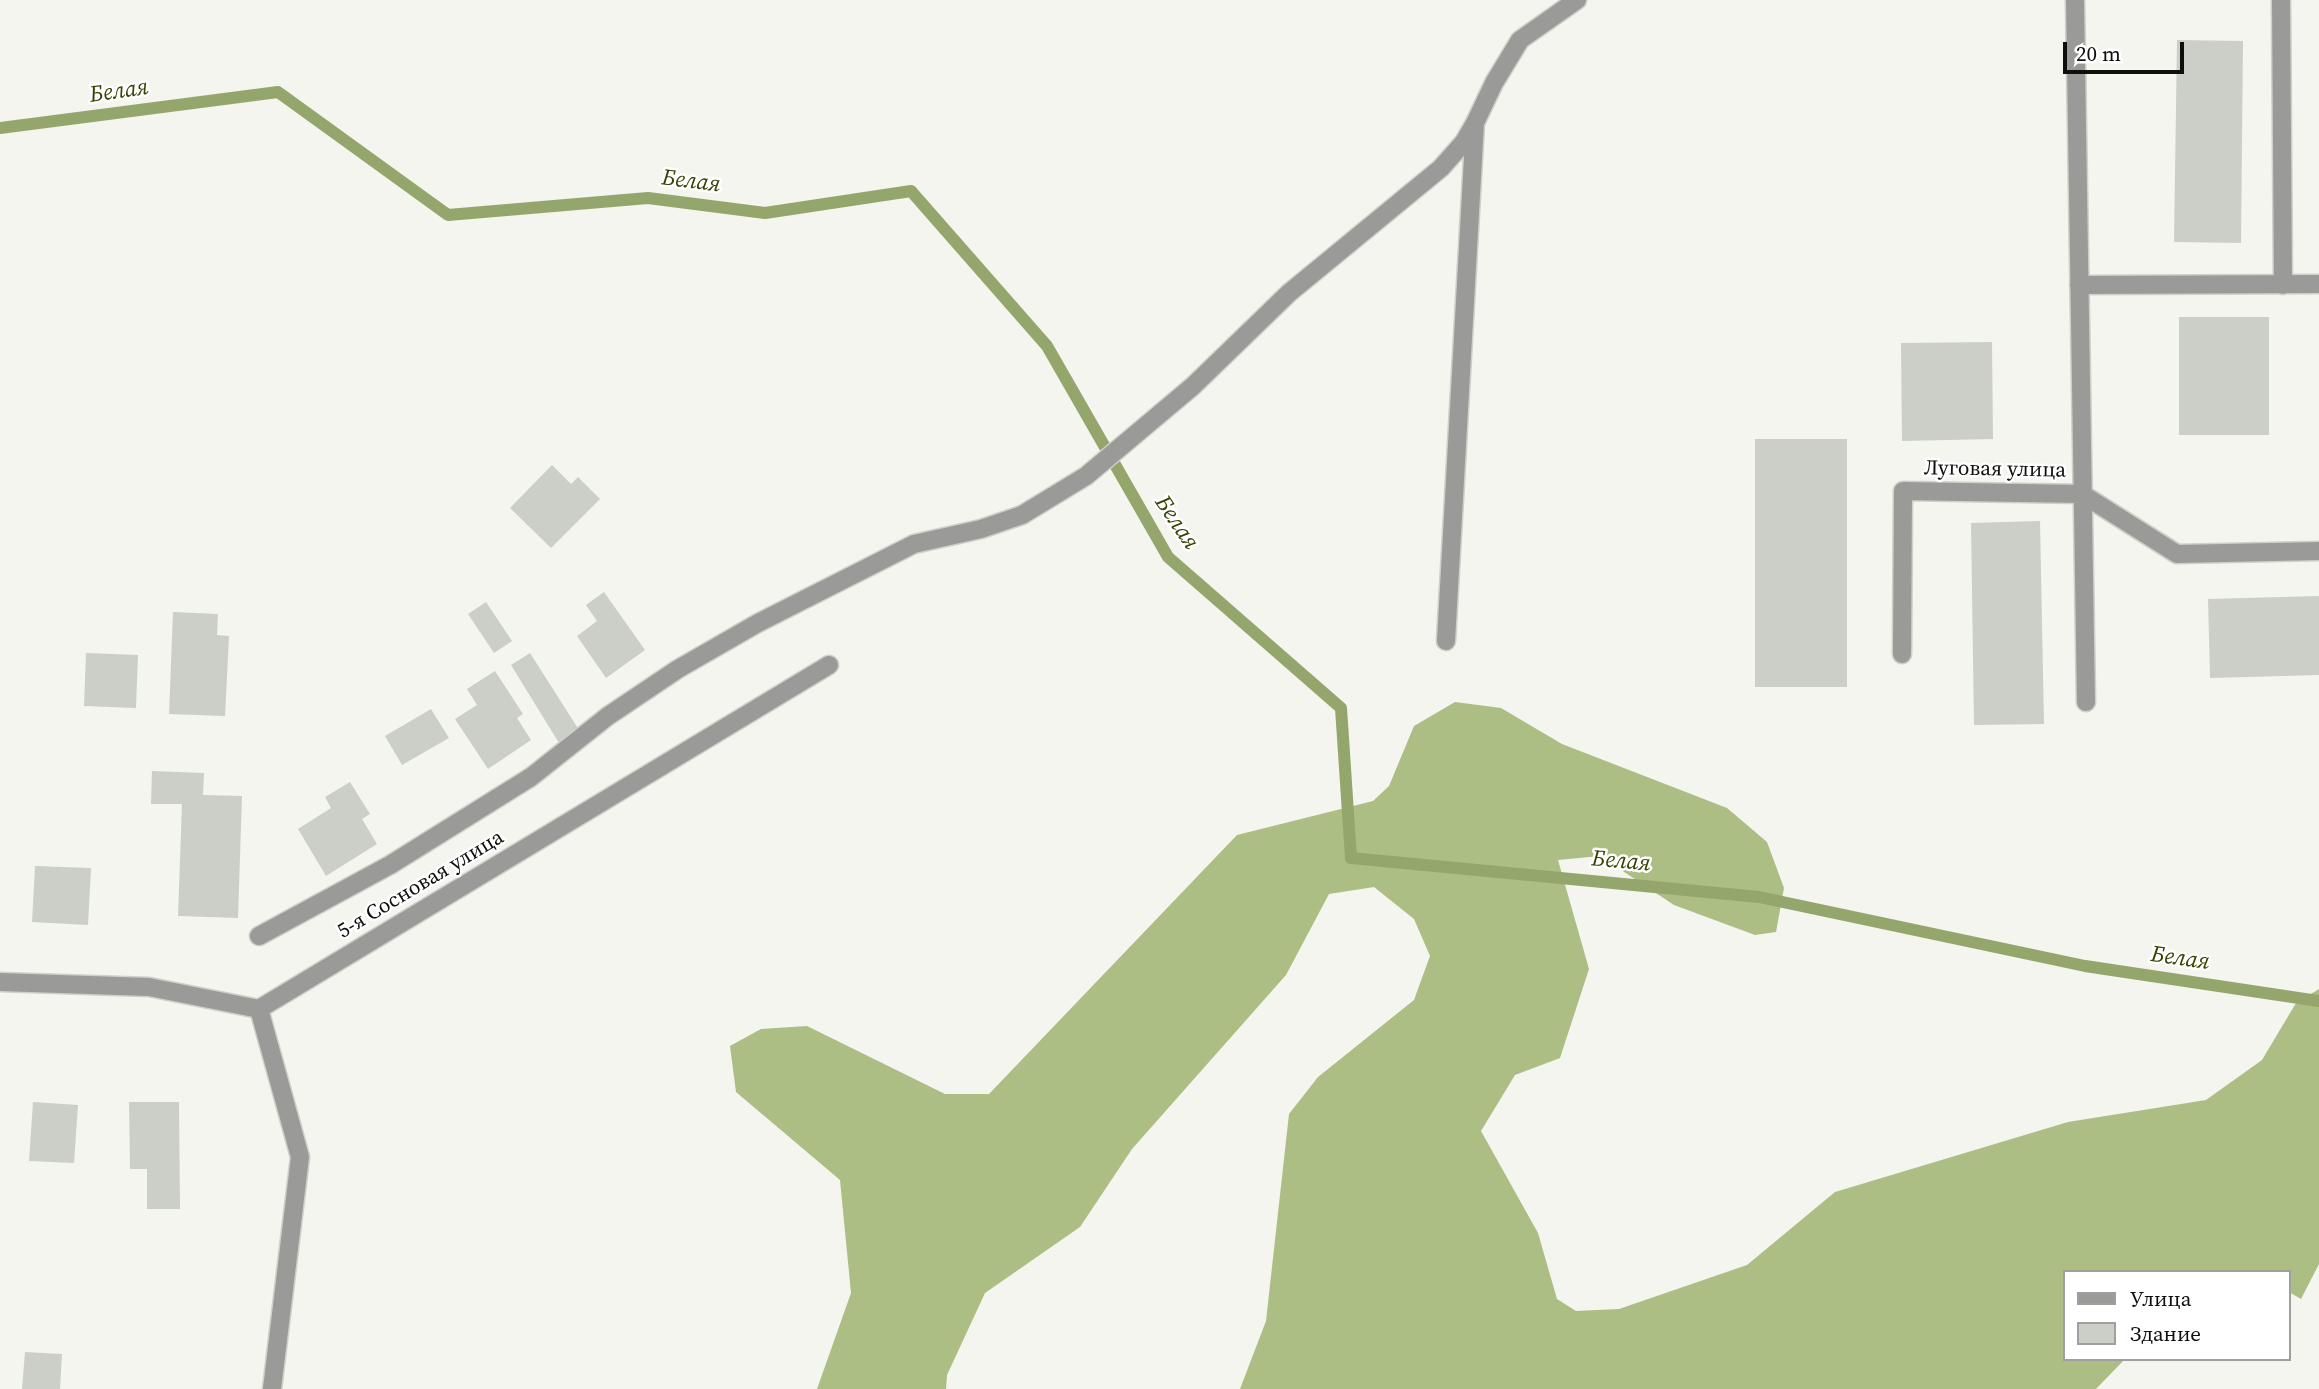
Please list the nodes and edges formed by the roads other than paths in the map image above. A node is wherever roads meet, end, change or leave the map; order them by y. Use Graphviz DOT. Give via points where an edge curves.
graph roads {
  1 [pos="1577,0"];
  2 [pos="2075,0"];
  3 [pos="2281,0"];
  4 [pos="1475,122"];
  5 [pos="2319,284"];
  6 [pos="2079,285"];
  7 [pos="2283,285"];
  8 [pos="2082,494"];
  9 [pos="2319,551"];
  10 [pos="1446,641"];
  11 [pos="1902,654"];
  12 [pos="830,665"];
  13 [pos="2086,702"];
  14 [pos="259,936"];
  15 [pos="0,982"];
  16 [pos="259,1009"];
  17 [pos="272,1389"];
  1 -- 4 [label="street" via="1520,40"];
  2 -- 6 [label="street, Луговая улица"];
  3 -- 7 [label="street"];
  4 -- 10 [label="street"];
  4 -- 14 [label="street" via="1441,168 1289,293 1193,386 1086,475 1022,515 914,544 758,623 678,668 608,716 531,778 390,865"];
  5 -- 7 [label="street"];
  6 -- 7 [label="street"];
  6 -- 8 [label="street, Луговая улица"];
  8 -- 9 [label="street, Луговая улица" via="2177,554"];
  8 -- 11 [label="street, Луговая улица" via="1902,491"];
  8 -- 13 [label="street, Луговая улица"];
  12 -- 16 [label="street, 5-я Сосновая улица"];
  15 -- 16 [label="street" via="149,987"];
  16 -- 17 [label="street" via="300,1157"];
}
